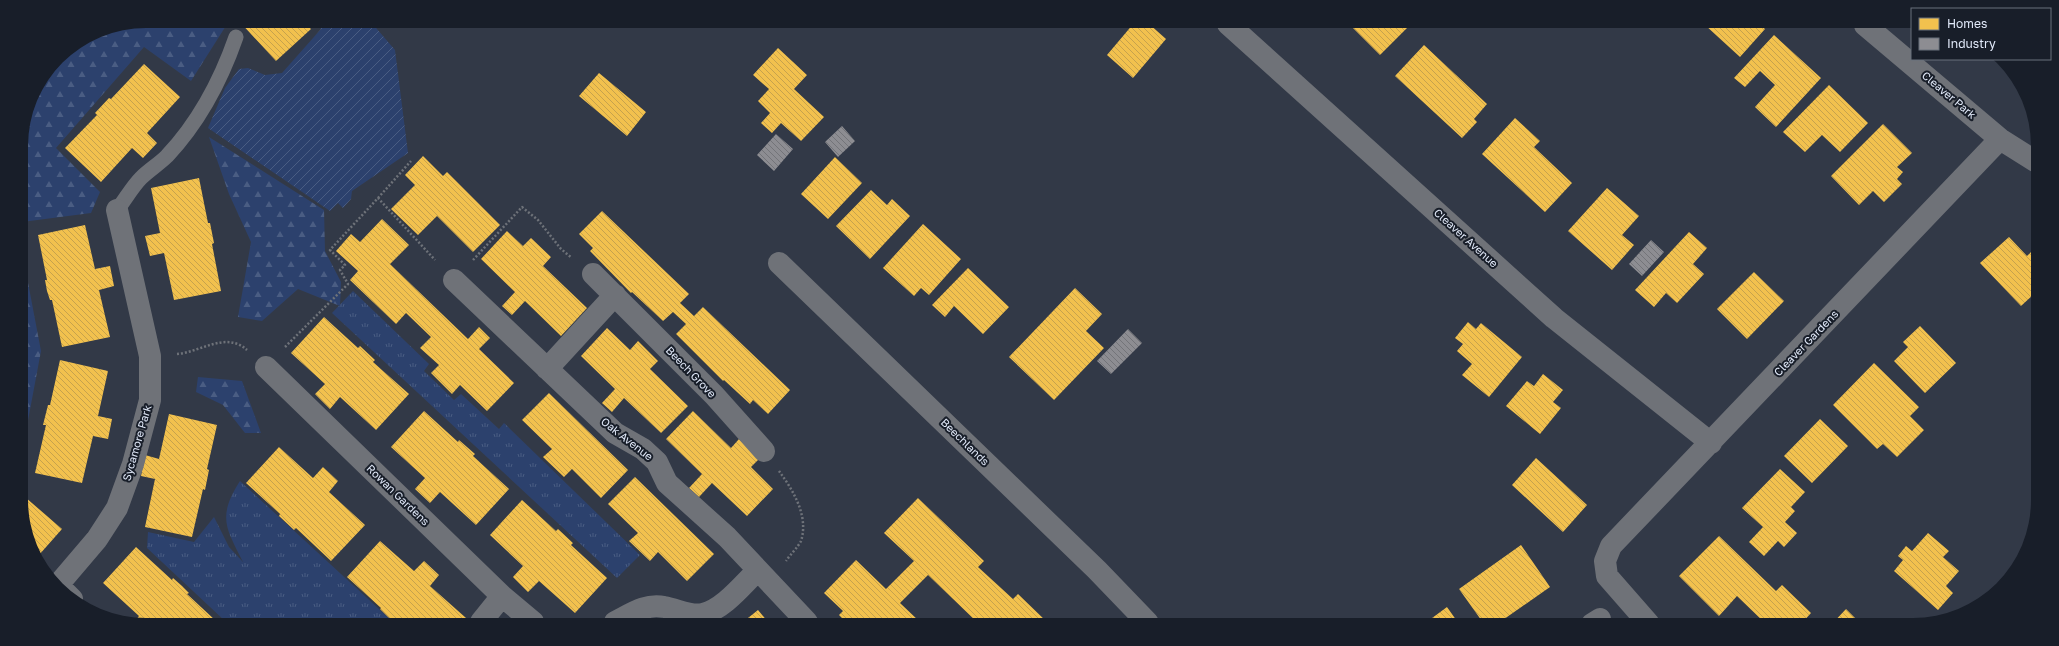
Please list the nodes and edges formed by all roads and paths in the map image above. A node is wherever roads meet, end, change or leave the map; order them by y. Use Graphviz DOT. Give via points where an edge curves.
graph roads {
  1 [pos="1232,28"];
  2 [pos="1869,28"];
  3 [pos="236,37"];
  4 [pos="2000,139"];
  5 [pos="2031,158"];
  6 [pos="411,161"];
  7 [pos="378,198"];
  8 [pos="117,210"];
  9 [pos="780,263"];
  10 [pos="593,274"];
  11 [pos="454,280"];
  12 [pos="615,295"];
  13 [pos="222,340"];
  14 [pos="188,353"];
  15 [pos="266,367"];
  16 [pos="547,369"];
  17 [pos="1711,443"];
  18 [pos="764,451"];
  19 [pos="764,576"];
  20 [pos="65,586"];
  21 [pos="502,596"];
  22 [pos="484,618"];
  23 [pos="528,618"];
  24 [pos="622,618"];
  25 [pos="803,618"];
  26 [pos="1143,618"];
  27 [pos="1644,618"];
  1 -- 17 [label="street, Cleaver Avenue" via="1554,318"];
  2 -- 4 [label="street, Cleaver Park"];
  3 -- 8 [label="lane" via="212,94 192,125 167,156 140,179"];
  4 -- 5 [label="street, Cleaver Park"];
  4 -- 17 [label="street, Cleaver Gardens"];
  6 -- 7 [label="path"];
  7 -- 11 [label="path"];
  7 -- 15 [label="path" via="330,250 345,264 340,270 348,284"];
  8 -- 20 [label="street, Sycamore Park" via="150,356 150,400 133,464 116,508"];
  9 -- 26 [label="street, Beechlands" via="1091,564"];
  10 -- 11 [label="path" via="561,249 538,220 522,207"];
  10 -- 12 [label="street, Beech Grove"];
  11 -- 16 [label="street, Oak Avenue"];
  12 -- 16 [label="street"];
  12 -- 18 [label="street, Beech Grove" via="714,395"];
  13 -- 14 [label="path"];
  15 -- 21 [label="street, Rowan Gardens"];
  16 -- 19 [label="street, Oak Avenue" via="615,433 643,449 657,462 667,483 727,537"];
  17 -- 27 [label="street, Cleaver Gardens" via="1611,546 1605,561 1607,576"];
  18 -- 19 [label="path" via="792,489 803,516 801,541"];
  19 -- 24 [label="street" via="711,611 702,614 650,606 640,608"];
  19 -- 25 [label="street, Oak Avenue"];
  21 -- 22 [label="street"];
  21 -- 23 [label="street, Rowan Gardens"];
}
